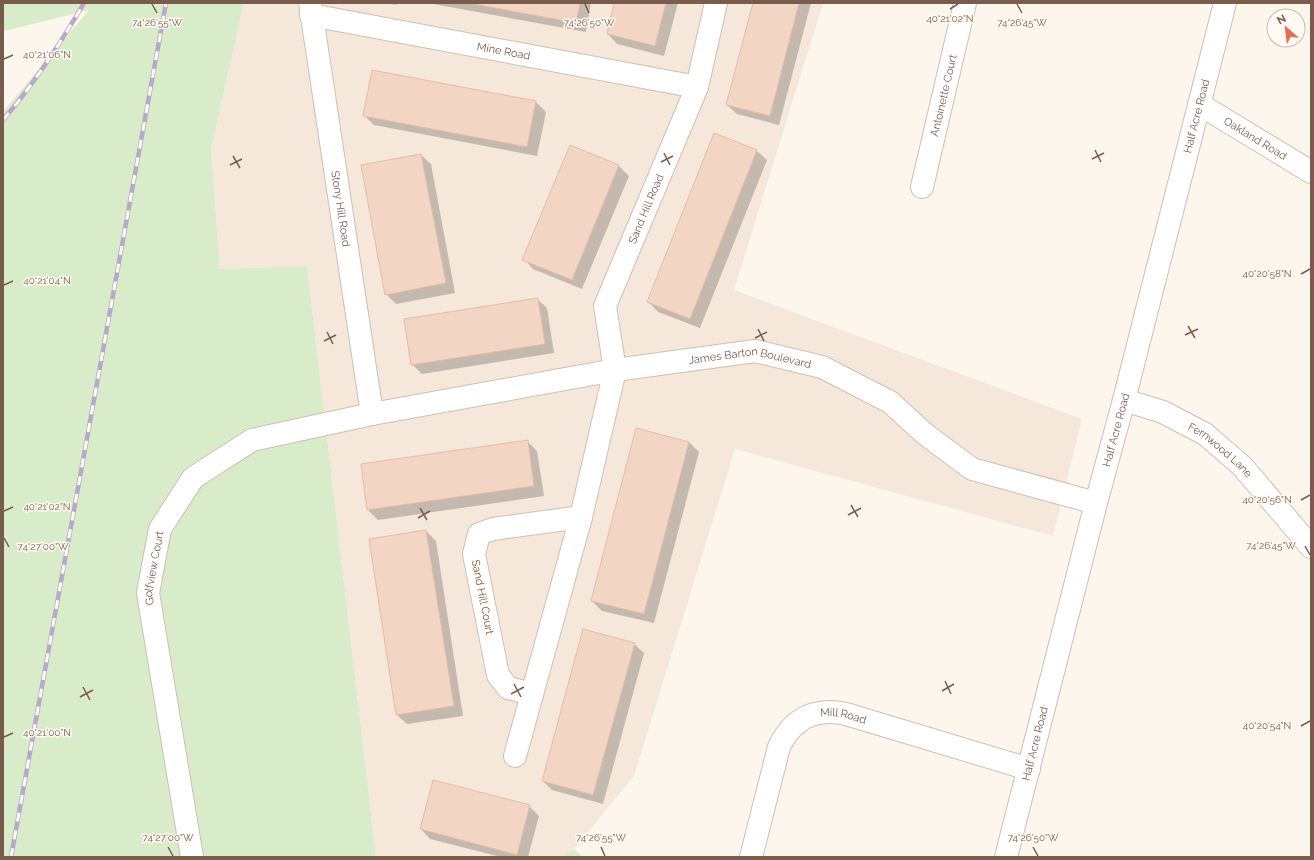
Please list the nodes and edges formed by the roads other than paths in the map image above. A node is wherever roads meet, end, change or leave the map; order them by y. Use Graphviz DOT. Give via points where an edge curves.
graph roads {
  1 [pos="716,3"];
  2 [pos="965,3"];
  3 [pos="1225,3"];
  4 [pos="310,9"];
  5 [pos="697,87"];
  6 [pos="1199,104"];
  7 [pos="1311,172"];
  8 [pos="922,188"];
  9 [pos="615,370"];
  10 [pos="1124,400"];
  11 [pos="372,414"];
  12 [pos="1096,503"];
  13 [pos="581,517"];
  14 [pos="1311,547"];
  15 [pos="532,694"];
  16 [pos="515,756"];
  17 [pos="1029,769"];
  18 [pos="192,857"];
  19 [pos="751,857"];
  20 [pos="1006,857"];
  1 -- 5 [label="street, Sand Hill Road"];
  2 -- 8 [label="street, Antoinette Court"];
  3 -- 6 [label="street, Half Acre Road"];
  4 -- 5 [label="street, Mine Road"];
  4 -- 11 [label="street, Stony Hill Road"];
  5 -- 9 [label="street, Sand Hill Road" via="605,306"];
  6 -- 7 [label="street, Oakland Road"];
  6 -- 10 [label="street, Half Acre Road"];
  9 -- 11 [label="street, James Barton Boulevard"];
  9 -- 12 [label="street, James Barton Boulevard" via="756,351 822,367 890,402 925,434 972,469"];
  9 -- 13 [label="street"];
  10 -- 12 [label="street, Half Acre Road"];
  10 -- 14 [label="street, Fernwood Lane" via="1163,412 1205,434 1242,466"];
  11 -- 18 [label="street, Golfview Court" via="252,440 193,478 160,529 148,593"];
  12 -- 17 [label="street, Half Acre Road"];
  13 -- 15 [label="street"];
  13 -- 15 [label="street, Sand Hill Court" via="493,529 479,534 476,544 474,554 498,675 508,688"];
  15 -- 16 [label="street"];
  17 -- 19 [label="street, Mill Road" via="846,714 821,713 805,718 785,734 779,747"];
  17 -- 20 [label="street, Half Acre Road"];
}
